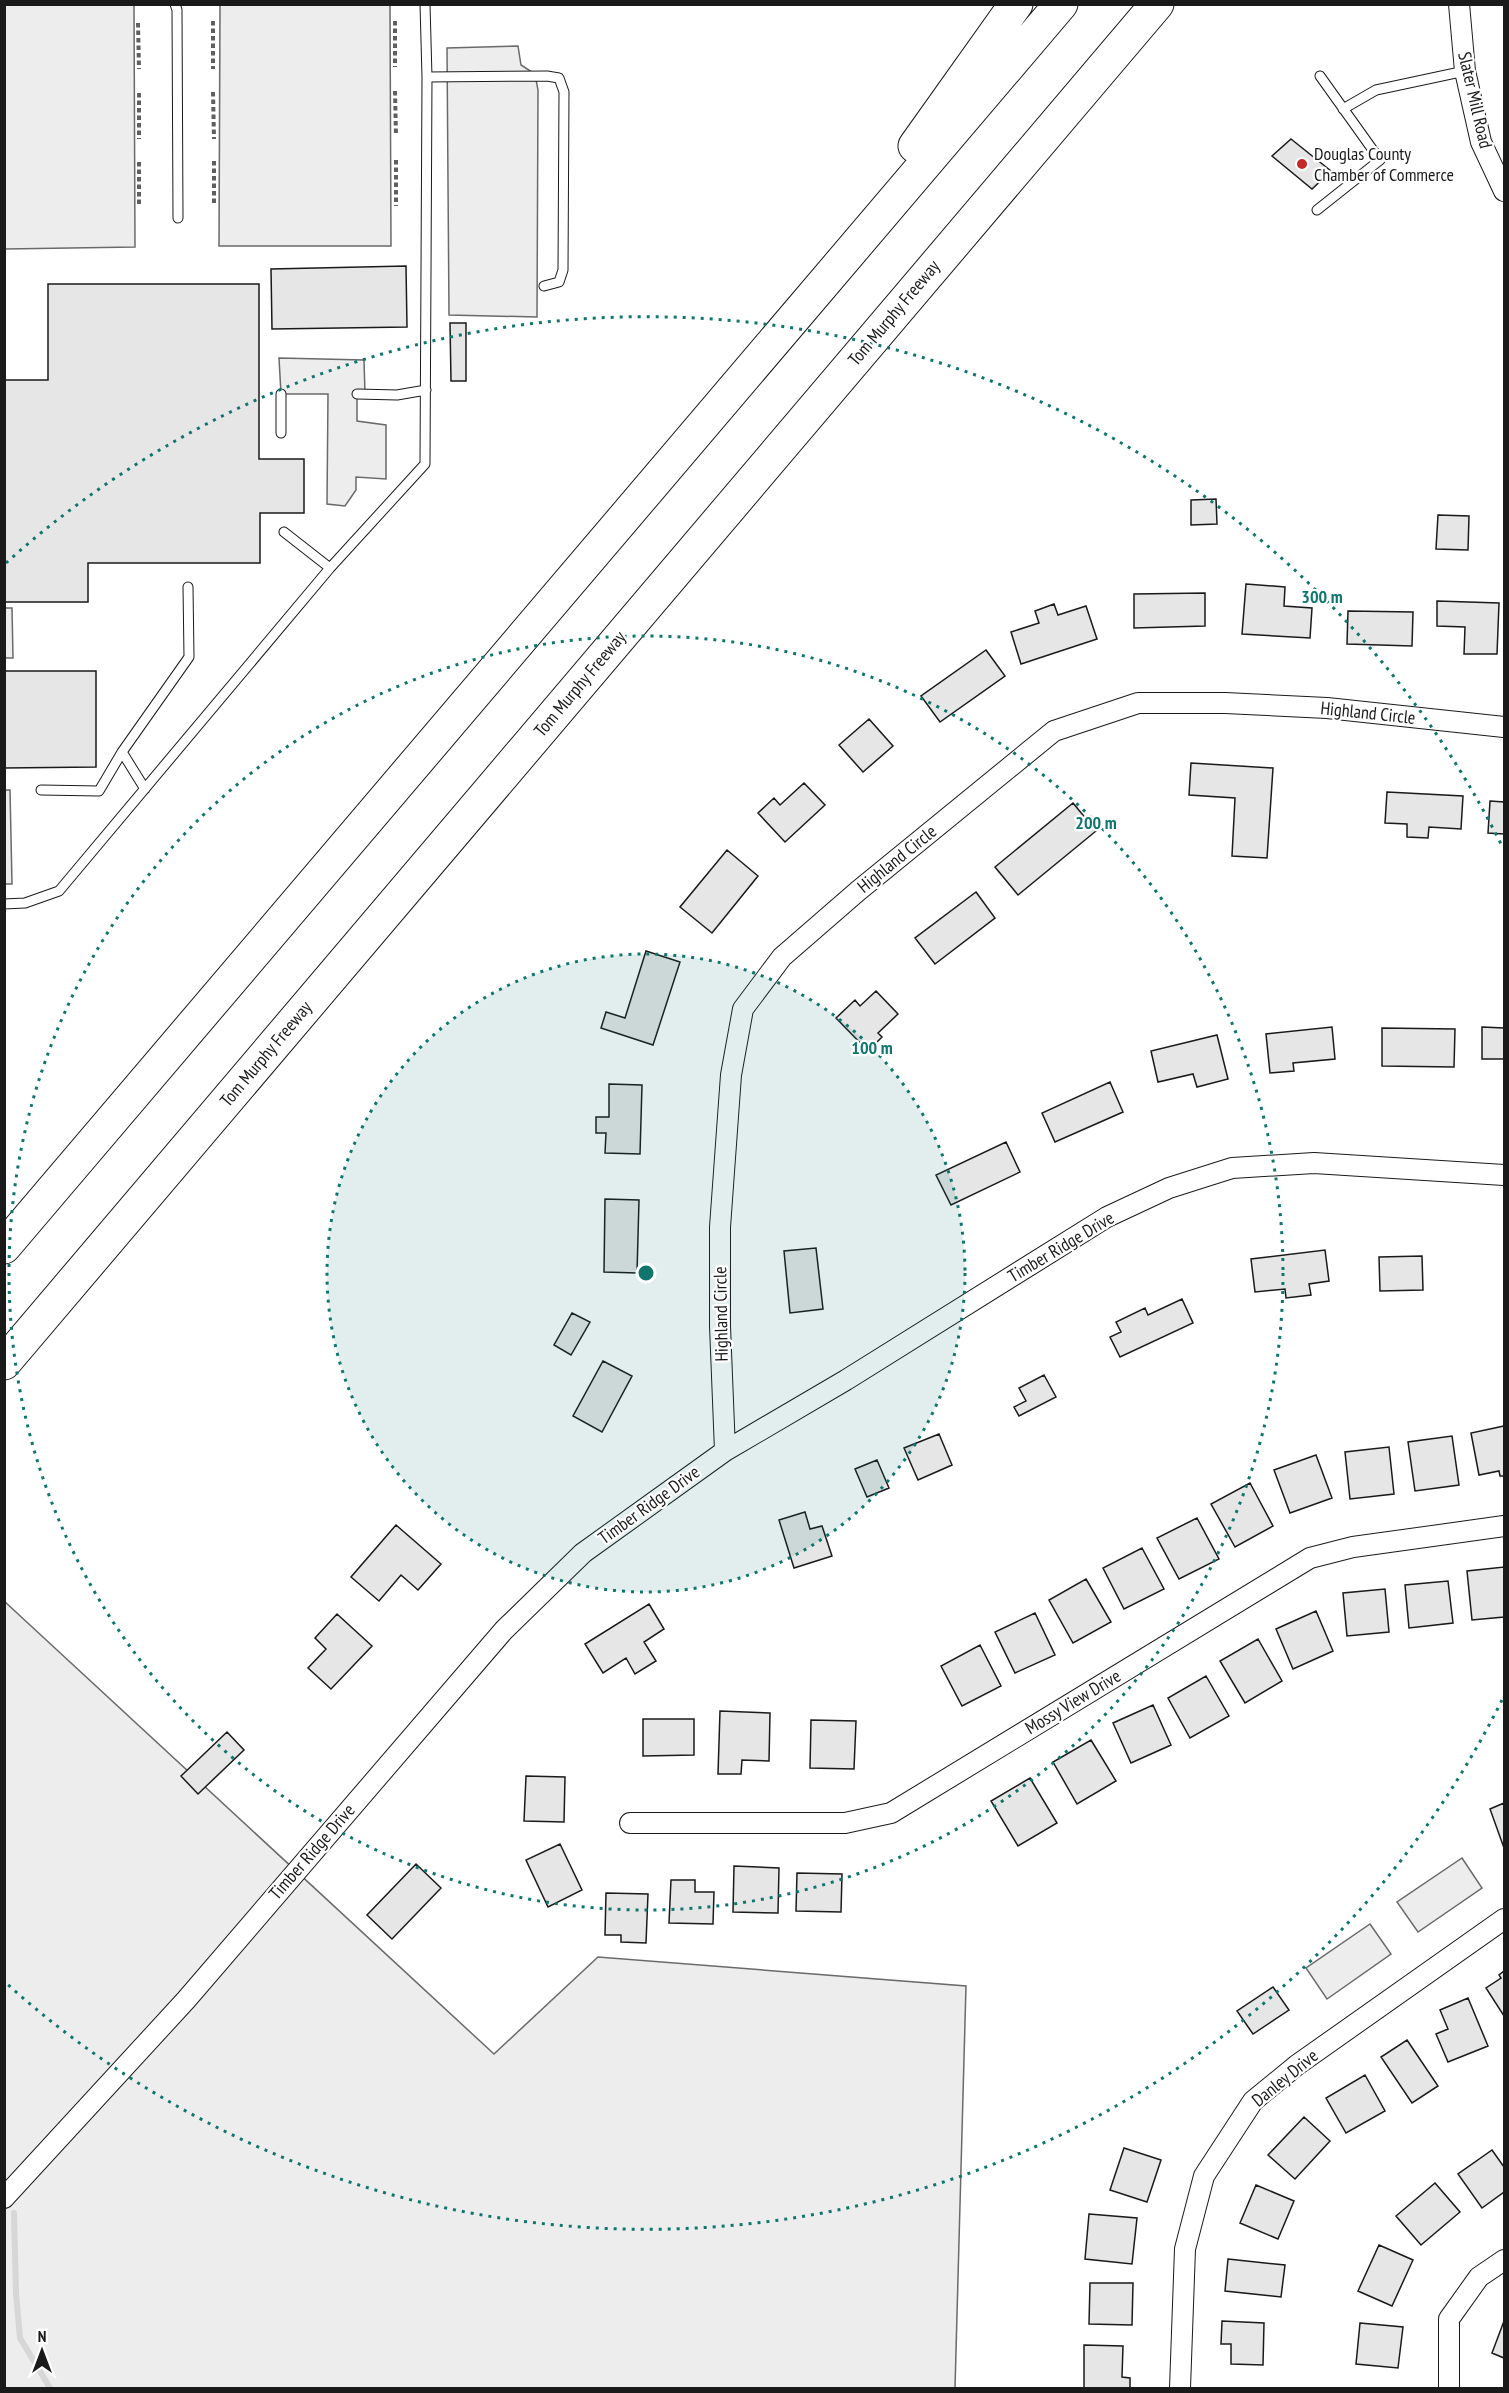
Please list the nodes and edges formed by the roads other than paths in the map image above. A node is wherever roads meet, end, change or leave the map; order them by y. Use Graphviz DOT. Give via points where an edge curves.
graph roads {
  1 [pos="425,4"];
  2 [pos="1016,4"];
  3 [pos="1061,4"];
  4 [pos="1157,4"];
  5 [pos="1459,4"];
  6 [pos="177,6"];
  7 [pos="1465,72"];
  8 [pos="1320,76"];
  9 [pos="427,77"];
  10 [pos="1343,109"];
  11 [pos="1504,191"];
  12 [pos="1317,210"];
  13 [pos="178,218"];
  14 [pos="544,286"];
  15 [pos="785,328"];
  16 [pos="426,390"];
  17 [pos="281,394"];
  18 [pos="357,394"];
  19 [pos="281,433"];
  20 [pos="284,532"];
  21 [pos="330,568"];
  22 [pos="188,586"];
  23 [pos="1504,727"];
  24 [pos="122,752"];
  25 [pos="145,789"];
  26 [pos="41,790"];
  27 [pos="4,903"];
  28 [pos="1504,1175"];
  29 [pos="4,1247"];
  30 [pos="4,1363"];
  31 [pos="725,1451"];
  32 [pos="1504,1526"];
  33 [pos="630,1823"];
  34 [pos="1504,1919"];
  35 [pos="4,2198"];
  36 [pos="1504,2260"];
  37 [pos="1180,2388"];
  38 [pos="1449,2388"];
  1 -- 9 [label="lane"];
  2 -- 15 [label="highway"];
  3 -- 15 [label="highway"];
  4 -- 30 [label="highway, Tom Murphy Freeway"];
  5 -- 7 [label="street, Slater Mill Road"];
  6 -- 13 [label="lane"];
  7 -- 10 [label="lane" via="1376,90"];
  7 -- 11 [label="street, Slater Mill Road" via="1481,142"];
  8 -- 10 [label="lane"];
  9 -- 14 [label="lane" via="559,78 564,92 562,270 559,282"];
  9 -- 16 [label="lane"];
  10 -- 12 [label="lane" via="1380,160"];
  15 -- 29 [label="highway"];
  16 -- 18 [label="lane" via="397,395"];
  16 -- 21 [label="lane" via="425,464"];
  17 -- 19 [label="lane"];
  20 -- 21 [label="lane"];
  21 -- 25 [label="lane"];
  22 -- 24 [label="lane" via="189,657"];
  23 -- 31 [label="street, Highland Circle" via="1327,708 1138,704 1054,731 782,957 743,1009 731,1076 720,1227"];
  24 -- 25 [label="lane"];
  24 -- 26 [label="lane" via="99,791"];
  25 -- 27 [label="lane" via="59,891 25,903"];
  28 -- 31 [label="street, Timber Ridge Drive" via="1314,1163 1232,1168 1169,1188 1107,1217"];
  31 -- 35 [label="street, Timber Ridge Drive" via="583,1553 504,1630 186,2000"];
  32 -- 33 [label="street, Mossy View Drive" via="1353,1547 1310,1558 891,1813 845,1823"];
  34 -- 37 [label="street, Danley Drive" via="1252,2101 1204,2176 1185,2249"];
  36 -- 38 [label="street" via="1479,2277 1449,2319"];
}
